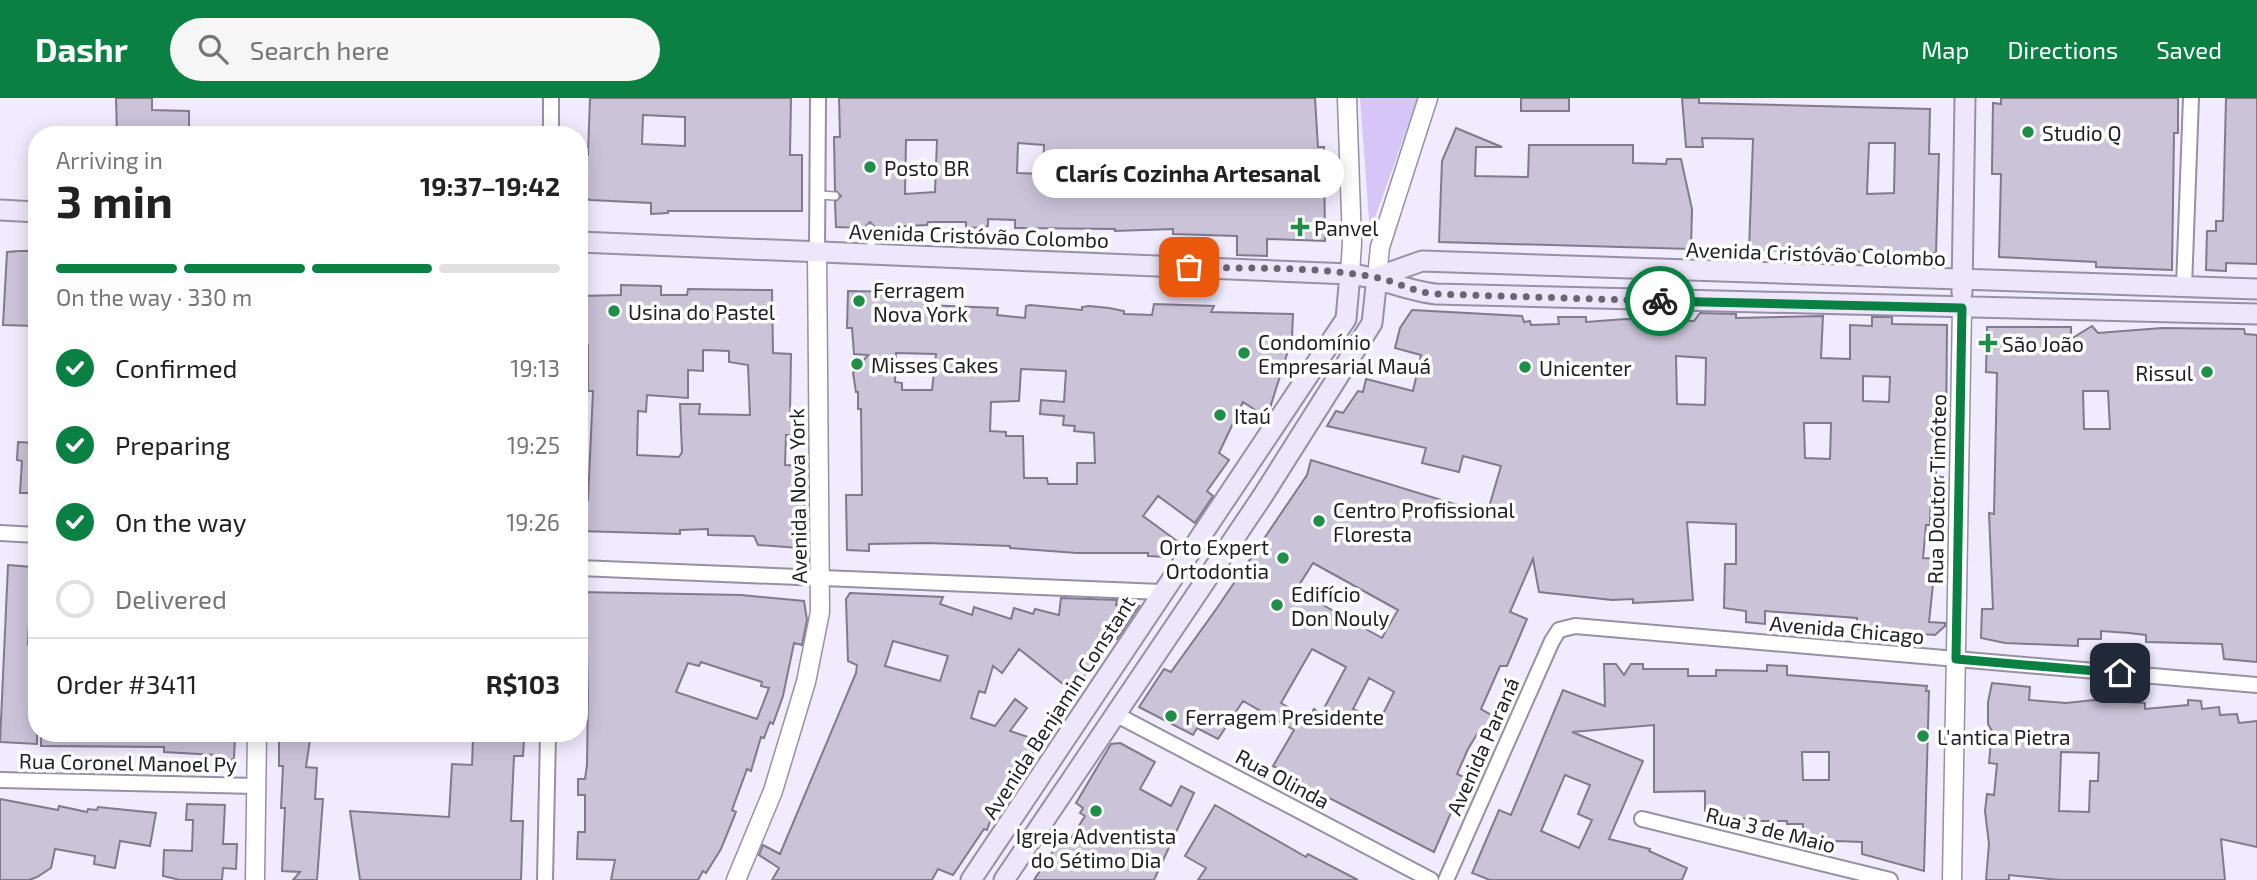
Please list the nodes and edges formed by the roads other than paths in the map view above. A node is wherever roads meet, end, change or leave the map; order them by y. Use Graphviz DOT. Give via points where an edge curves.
graph roads {
  1 [pos="551,98"];
  2 [pos="818,98"];
  3 [pos="1347,98"];
  4 [pos="1428,98"];
  5 [pos="1965,98"];
  6 [pos="2191,98"];
  7 [pos="551,126"];
  8 [pos="818,195"];
  9 [pos="835,196"];
  10 [pos="0,210"];
  11 [pos="28,212"];
  12 [pos="870,228"];
  13 [pos="588,242"];
  14 [pos="817,251"];
  15 [pos="872,254"];
  16 [pos="1350,274"];
  17 [pos="1377,277"];
  18 [pos="1962,281"];
  19 [pos="2184,287"];
  20 [pos="2257,289"];
  21 [pos="1962,308"];
  22 [pos="2257,314"];
  23 [pos="0,533"];
  24 [pos="28,535"];
  25 [pos="588,568"];
  26 [pos="822,579"];
  27 [pos="1161,592"];
  28 [pos="1559,631"];
  29 [pos="1956,659"];
  30 [pos="2257,685"];
  31 [pos="1115,713"];
  32 [pos="257,742"];
  33 [pos="548,742"];
  34 [pos="0,780"];
  35 [pos="256,786"];
  36 [pos="1642,820"];
  37 [pos="255,880"];
  38 [pos="544,880"];
  39 [pos="736,880"];
  40 [pos="971,880"];
  41 [pos="1004,880"];
  42 [pos="1431,880"];
  43 [pos="1446,880"];
  44 [pos="1890,880"];
  45 [pos="1952,880"];
  1 -- 7 [label="street"];
  2 -- 8 [label="street, Avenida Nova York"];
  3 -- 16 [label="street"];
  4 -- 17 [label="street" via="1380,247"];
  5 -- 18 [label="main road, Rua Doutor Timóteo"];
  6 -- 19 [label="street"];
  8 -- 9 [label="lane"];
  8 -- 14 [label="street, Avenida Nova York"];
  10 -- 11 [label="main road"];
  12 -- 15 [label="lane"];
  13 -- 14 [label="main road, Avenida Cristóvão Colombo"];
  14 -- 15 [label="main road, Avenida Cristóvão Colombo"];
  14 -- 26 [label="street, Avenida Nova York"];
  15 -- 16 [label="main road, Avenida Cristóvão Colombo"];
  16 -- 17 [label="main road, Avenida Cristóvão Colombo"];
  16 -- 27 [label="main road, Avenida Benjamin Constant" via="1346,319"];
  17 -- 18 [label="main road, Avenida Cristóvão Colombo" via="1422,261"];
  17 -- 21 [label="main road, Avenida Cristóvão Colombo" via="1415,292 1436,294"];
  17 -- 31 [label="main road" via="1372,323 1262,497"];
  18 -- 19 [label="main road, Avenida Cristóvão Colombo"];
  18 -- 21 [label="main road, Rua Doutor Timóteo"];
  19 -- 20 [label="main road, Avenida Cristóvão Colombo"];
  21 -- 22 [label="main road, Avenida Cristóvão Colombo"];
  21 -- 29 [label="street, Rua Doutor Timóteo"];
  23 -- 24 [label="street"];
  25 -- 26 [label="street"];
  26 -- 27 [label="street"];
  26 -- 39 [label="street, Avenida Nova York" via="806,682 773,790"];
  27 -- 40 [label="main road, Avenida Benjamin Constant"];
  28 -- 29 [label="street, Avenida Chicago" via="1575,626"];
  28 -- 43 [label="street, Avenida Paraná"];
  29 -- 30 [label="street, Avenida Chicago"];
  29 -- 45 [label="street, Rua Doutor Timóteo"];
  31 -- 41 [label="main road"];
  31 -- 42 [label="street, Rua Olinda"];
  32 -- 35 [label="street"];
  33 -- 38 [label="street"];
  34 -- 35 [label="street, Rua Coronel Manoel Py"];
  35 -- 37 [label="street"];
  36 -- 44 [label="street, Rua 3 de Maio"];
}
